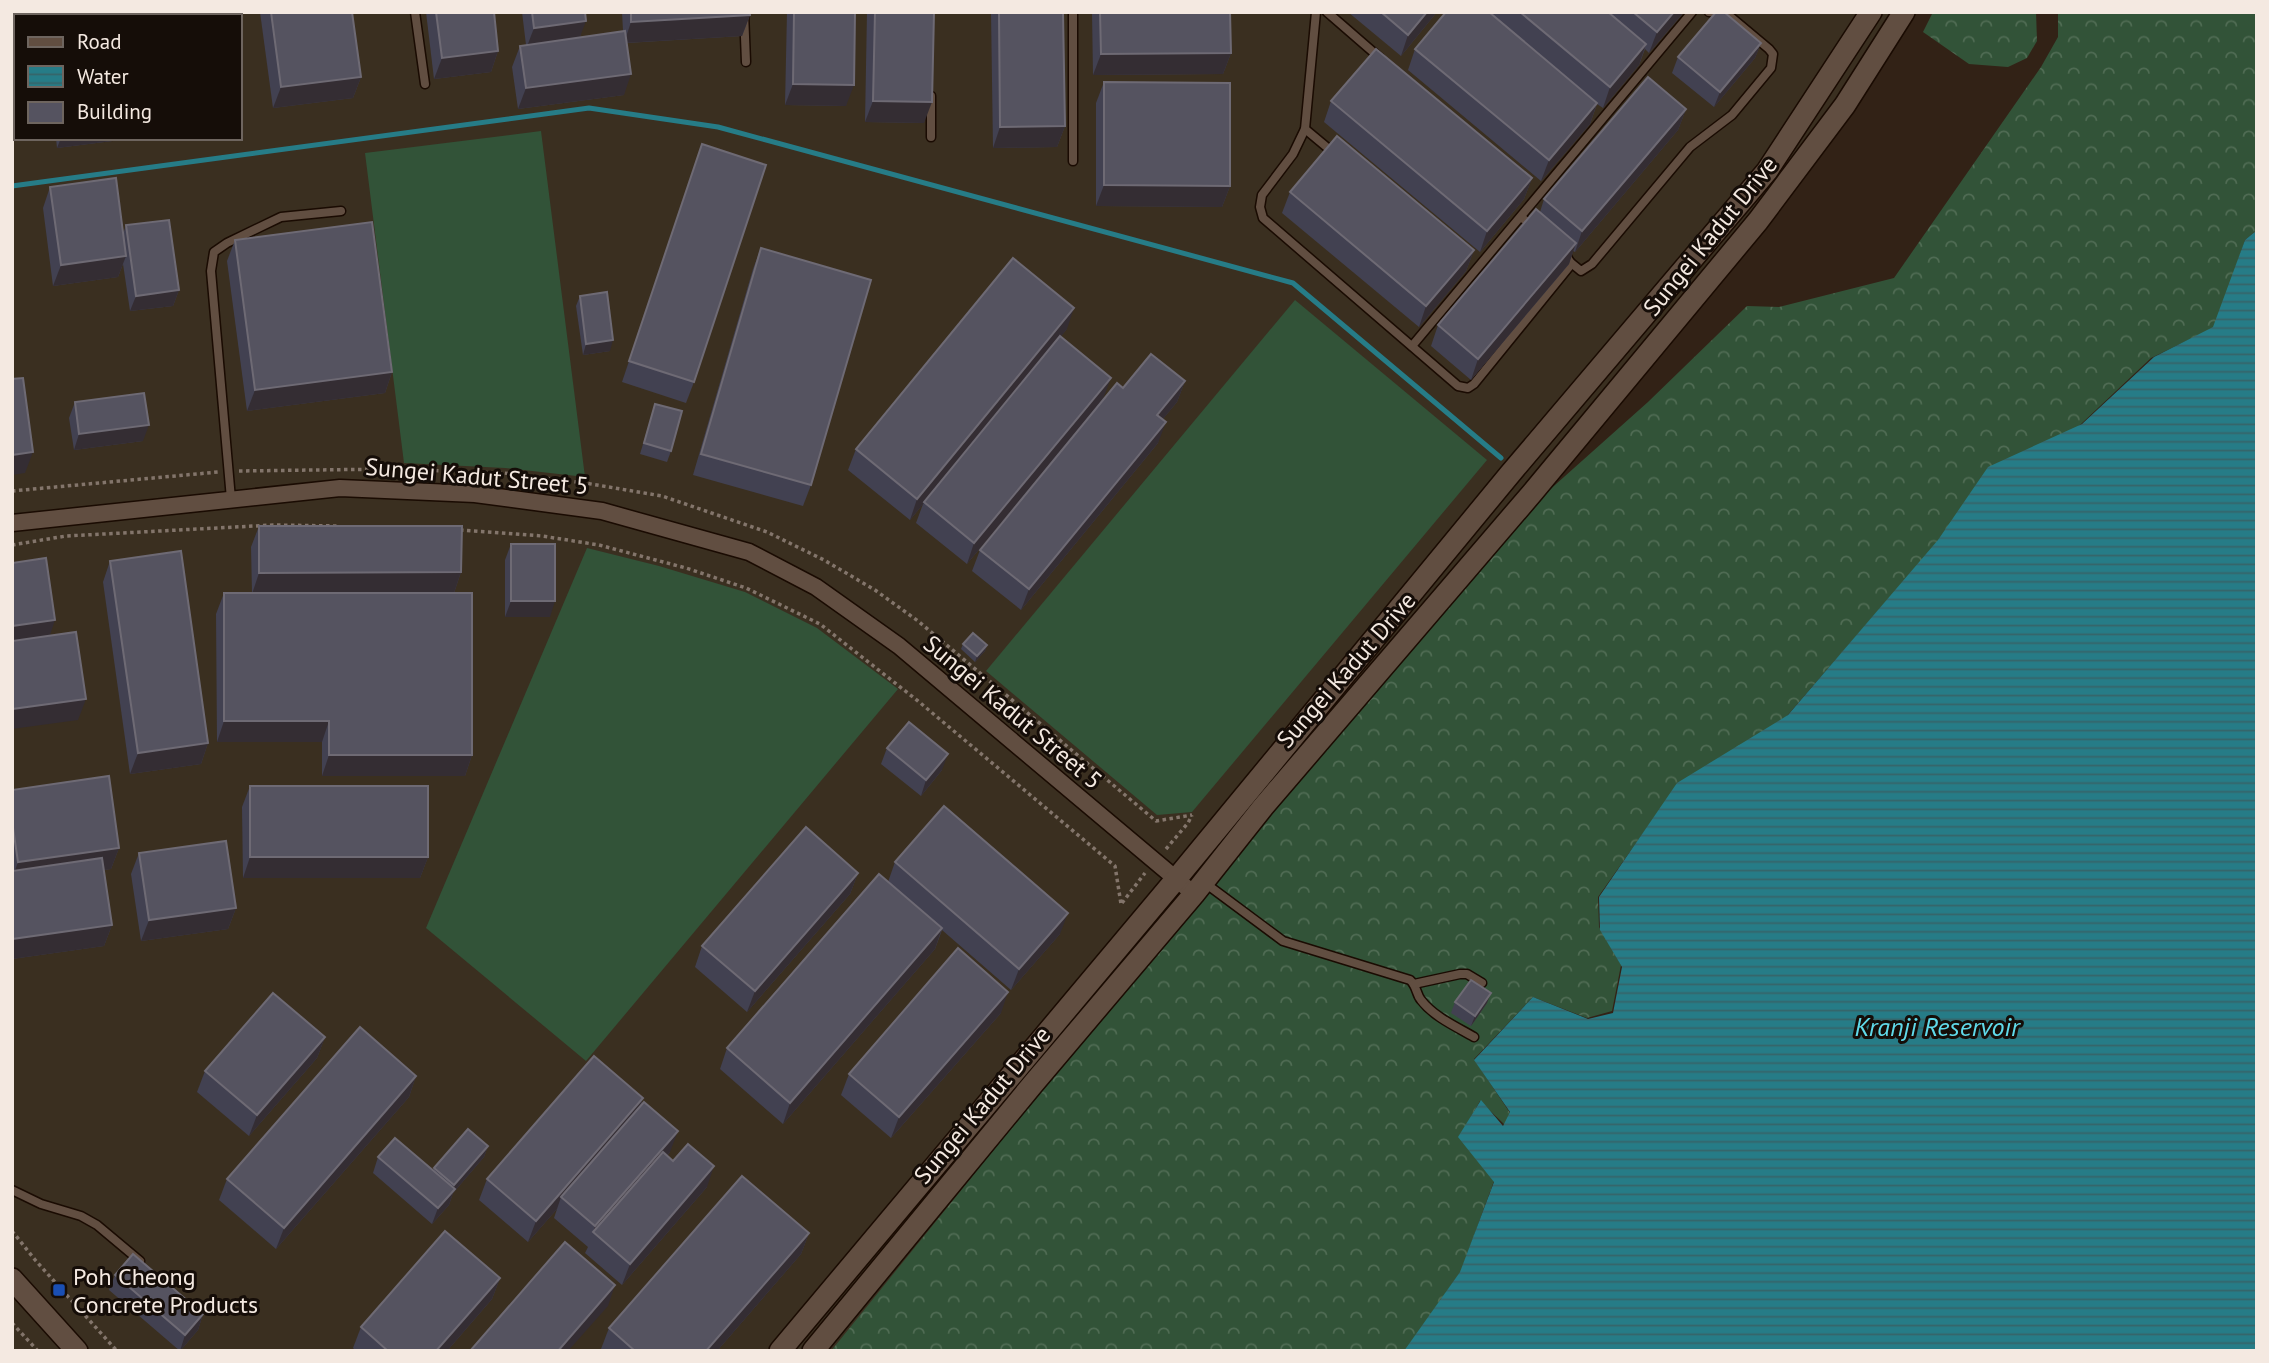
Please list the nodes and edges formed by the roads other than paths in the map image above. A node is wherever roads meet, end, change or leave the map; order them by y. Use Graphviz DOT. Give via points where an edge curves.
graph roads {
  1 [pos="415,12"];
  2 [pos="744,12"];
  3 [pos="1073,12"];
  4 [pos="1317,12"];
  5 [pos="1327,12"];
  6 [pos="1692,12"];
  7 [pos="1709,12"];
  8 [pos="1871,12"];
  9 [pos="1905,12"];
  10 [pos="1726,13"];
  11 [pos="1639,55"];
  12 [pos="746,62"];
  13 [pos="1649,64"];
  14 [pos="1390,67"];
  15 [pos="930,82"];
  16 [pos="425,84"];
  17 [pos="1592,111"];
  18 [pos="1602,119"];
  19 [pos="1305,129"];
  20 [pos="931,137"];
  21 [pos="1073,161"];
  22 [pos="1347,165"];
  23 [pos="1527,187"];
  24 [pos="1538,196"];
  25 [pos="341,211"];
  26 [pos="1521,217"];
  27 [pos="1541,233"];
  28 [pos="1561,250"];
  29 [pos="1464,262"];
  30 [pos="1570,262"];
  31 [pos="1475,271"];
  32 [pos="1412,346"];
  33 [pos="231,499"];
  34 [pos="12,523"];
  35 [pos="1177,878"];
  36 [pos="1199,888"];
  37 [pos="1482,983"];
  38 [pos="1414,984"];
  39 [pos="1474,1037"];
  40 [pos="12,1190"];
  41 [pos="147,1267"];
  42 [pos="12,1279"];
  43 [pos="77,1351"];
  44 [pos="780,1351"];
  45 [pos="813,1351"];
  1 -- 16 [label="lane"];
  2 -- 12 [label="lane"];
  3 -- 21 [label="lane"];
  4 -- 19 [label="lane"];
  5 -- 14 [label="lane"];
  6 -- 13 [label="lane"];
  7 -- 10 [label="lane"];
  8 -- 35 [label="main road, Sungei Kadut Drive" via="1767,171"];
  9 -- 36 [label="main road, Sungei Kadut Drive" via="1845,105 1758,221"];
  10 -- 30 [label="lane" via="1769,49 1771,68 1732,115 1690,147 1592,264 1581,271"];
  11 -- 13 [label="lane"];
  13 -- 18 [label="lane"];
  15 -- 20 [label="lane"];
  17 -- 18 [label="lane"];
  18 -- 24 [label="lane"];
  19 -- 22 [label="lane"];
  19 -- 32 [label="lane" via="1262,195 1263,218"];
  23 -- 24 [label="lane"];
  24 -- 26 [label="lane"];
  25 -- 33 [label="lane" via="281,217 214,253 211,271"];
  26 -- 27 [label="lane"];
  26 -- 31 [label="lane"];
  28 -- 30 [label="lane"];
  29 -- 31 [label="lane"];
  30 -- 32 [label="lane" via="1468,388 1458,386"];
  31 -- 32 [label="lane"];
  33 -- 34 [label="street, Sungei Kadut Street 5"];
  33 -- 35 [label="street, Sungei Kadut Street 5" via="340,488 475,494 602,511 750,552 816,587 899,646"];
  35 -- 36 [label="street, Sungei Kadut Street 5"];
  35 -- 44 [label="main road, Sungei Kadut Drive"];
  36 -- 38 [label="lane" via="1283,941 1403,976"];
  36 -- 45 [label="main road, Sungei Kadut Drive"];
  37 -- 38 [label="lane" via="1460,974"];
  38 -- 39 [label="lane" via="1430,1010"];
  40 -- 41 [label="lane" via="89,1220"];
  42 -- 43 [label="main road"];
}
